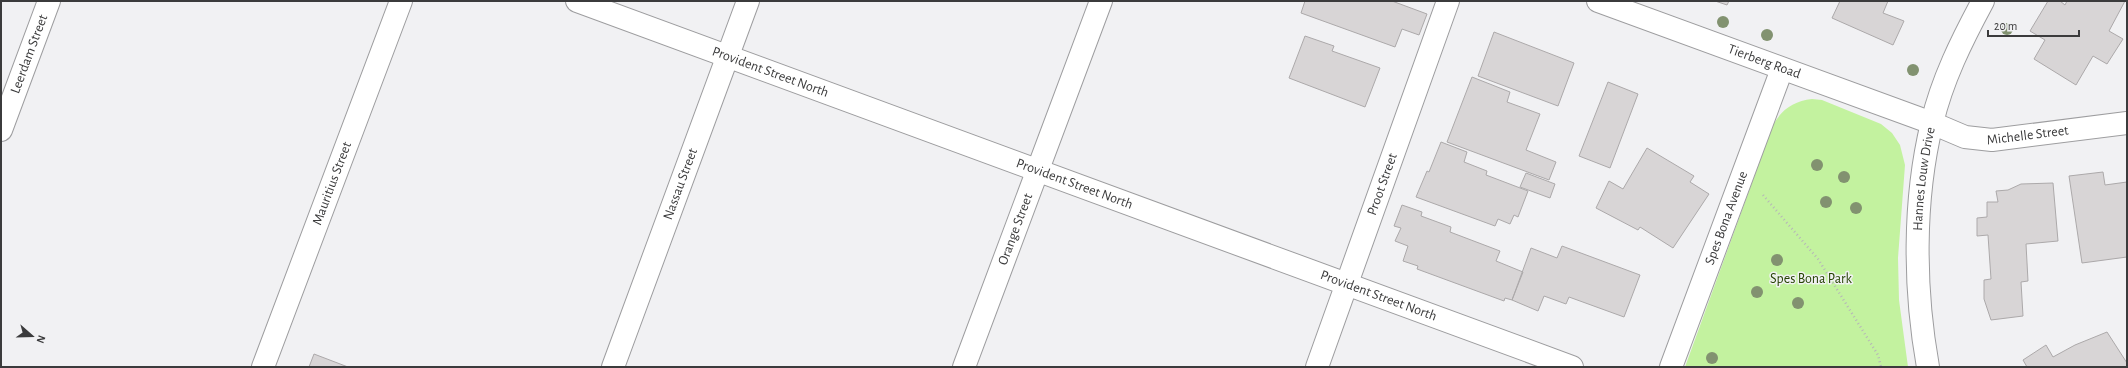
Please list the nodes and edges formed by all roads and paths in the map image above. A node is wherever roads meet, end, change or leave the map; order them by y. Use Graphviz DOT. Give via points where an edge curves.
graph roads {
  1 [pos="49,1"];
  2 [pos="401,1"];
  3 [pos="577,1"];
  4 [pos="748,1"];
  5 [pos="1101,1"];
  6 [pos="1448,1"];
  7 [pos="1598,1"];
  8 [pos="1983,1"];
  9 [pos="727,57"];
  10 [pos="1782,69"];
  11 [pos="1932,123"];
  12 [pos="2127,123"];
  13 [pos="1,130"];
  14 [pos="1038,172"];
  15 [pos="1743,172"];
  16 [pos="1347,285"];
  17 [pos="263,367"];
  18 [pos="613,367"];
  19 [pos="964,367"];
  20 [pos="1317,367"];
  21 [pos="1572,367"];
  22 [pos="1671,367"];
  23 [pos="1881,367"];
  24 [pos="1928,367"];
  1 -- 13 [label="street, Leerdam Street"];
  2 -- 17 [label="street, Mauritius Street"];
  3 -- 9 [label="street, Provident Street North"];
  4 -- 9 [label="street, Nassau Street"];
  5 -- 14 [label="street, Orange Street"];
  6 -- 16 [label="street, Proot Street"];
  7 -- 10 [label="street, Tierberg Road"];
  8 -- 11 [label="street, Hannes Louw Drive" via="1955,55"];
  9 -- 14 [label="street, Provident Street North"];
  9 -- 18 [label="street, Nassau Street"];
  10 -- 11 [label="street, Tierberg Road"];
  10 -- 15 [label="street, Spes Bona Avenue"];
  11 -- 12 [label="street, Michelle Street" via="1965,137 1992,140"];
  11 -- 24 [label="street, Hannes Louw Drive" via="1923,176 1918,267 1919,300"];
  14 -- 16 [label="street, Provident Street North"];
  14 -- 19 [label="street, Orange Street"];
  15 -- 22 [label="street, Spes Bona Avenue"];
  15 -- 23 [label="path" via="1818,259 1878,355"];
  16 -- 20 [label="street, Proot Street"];
  16 -- 21 [label="street, Provident Street North"];
}
